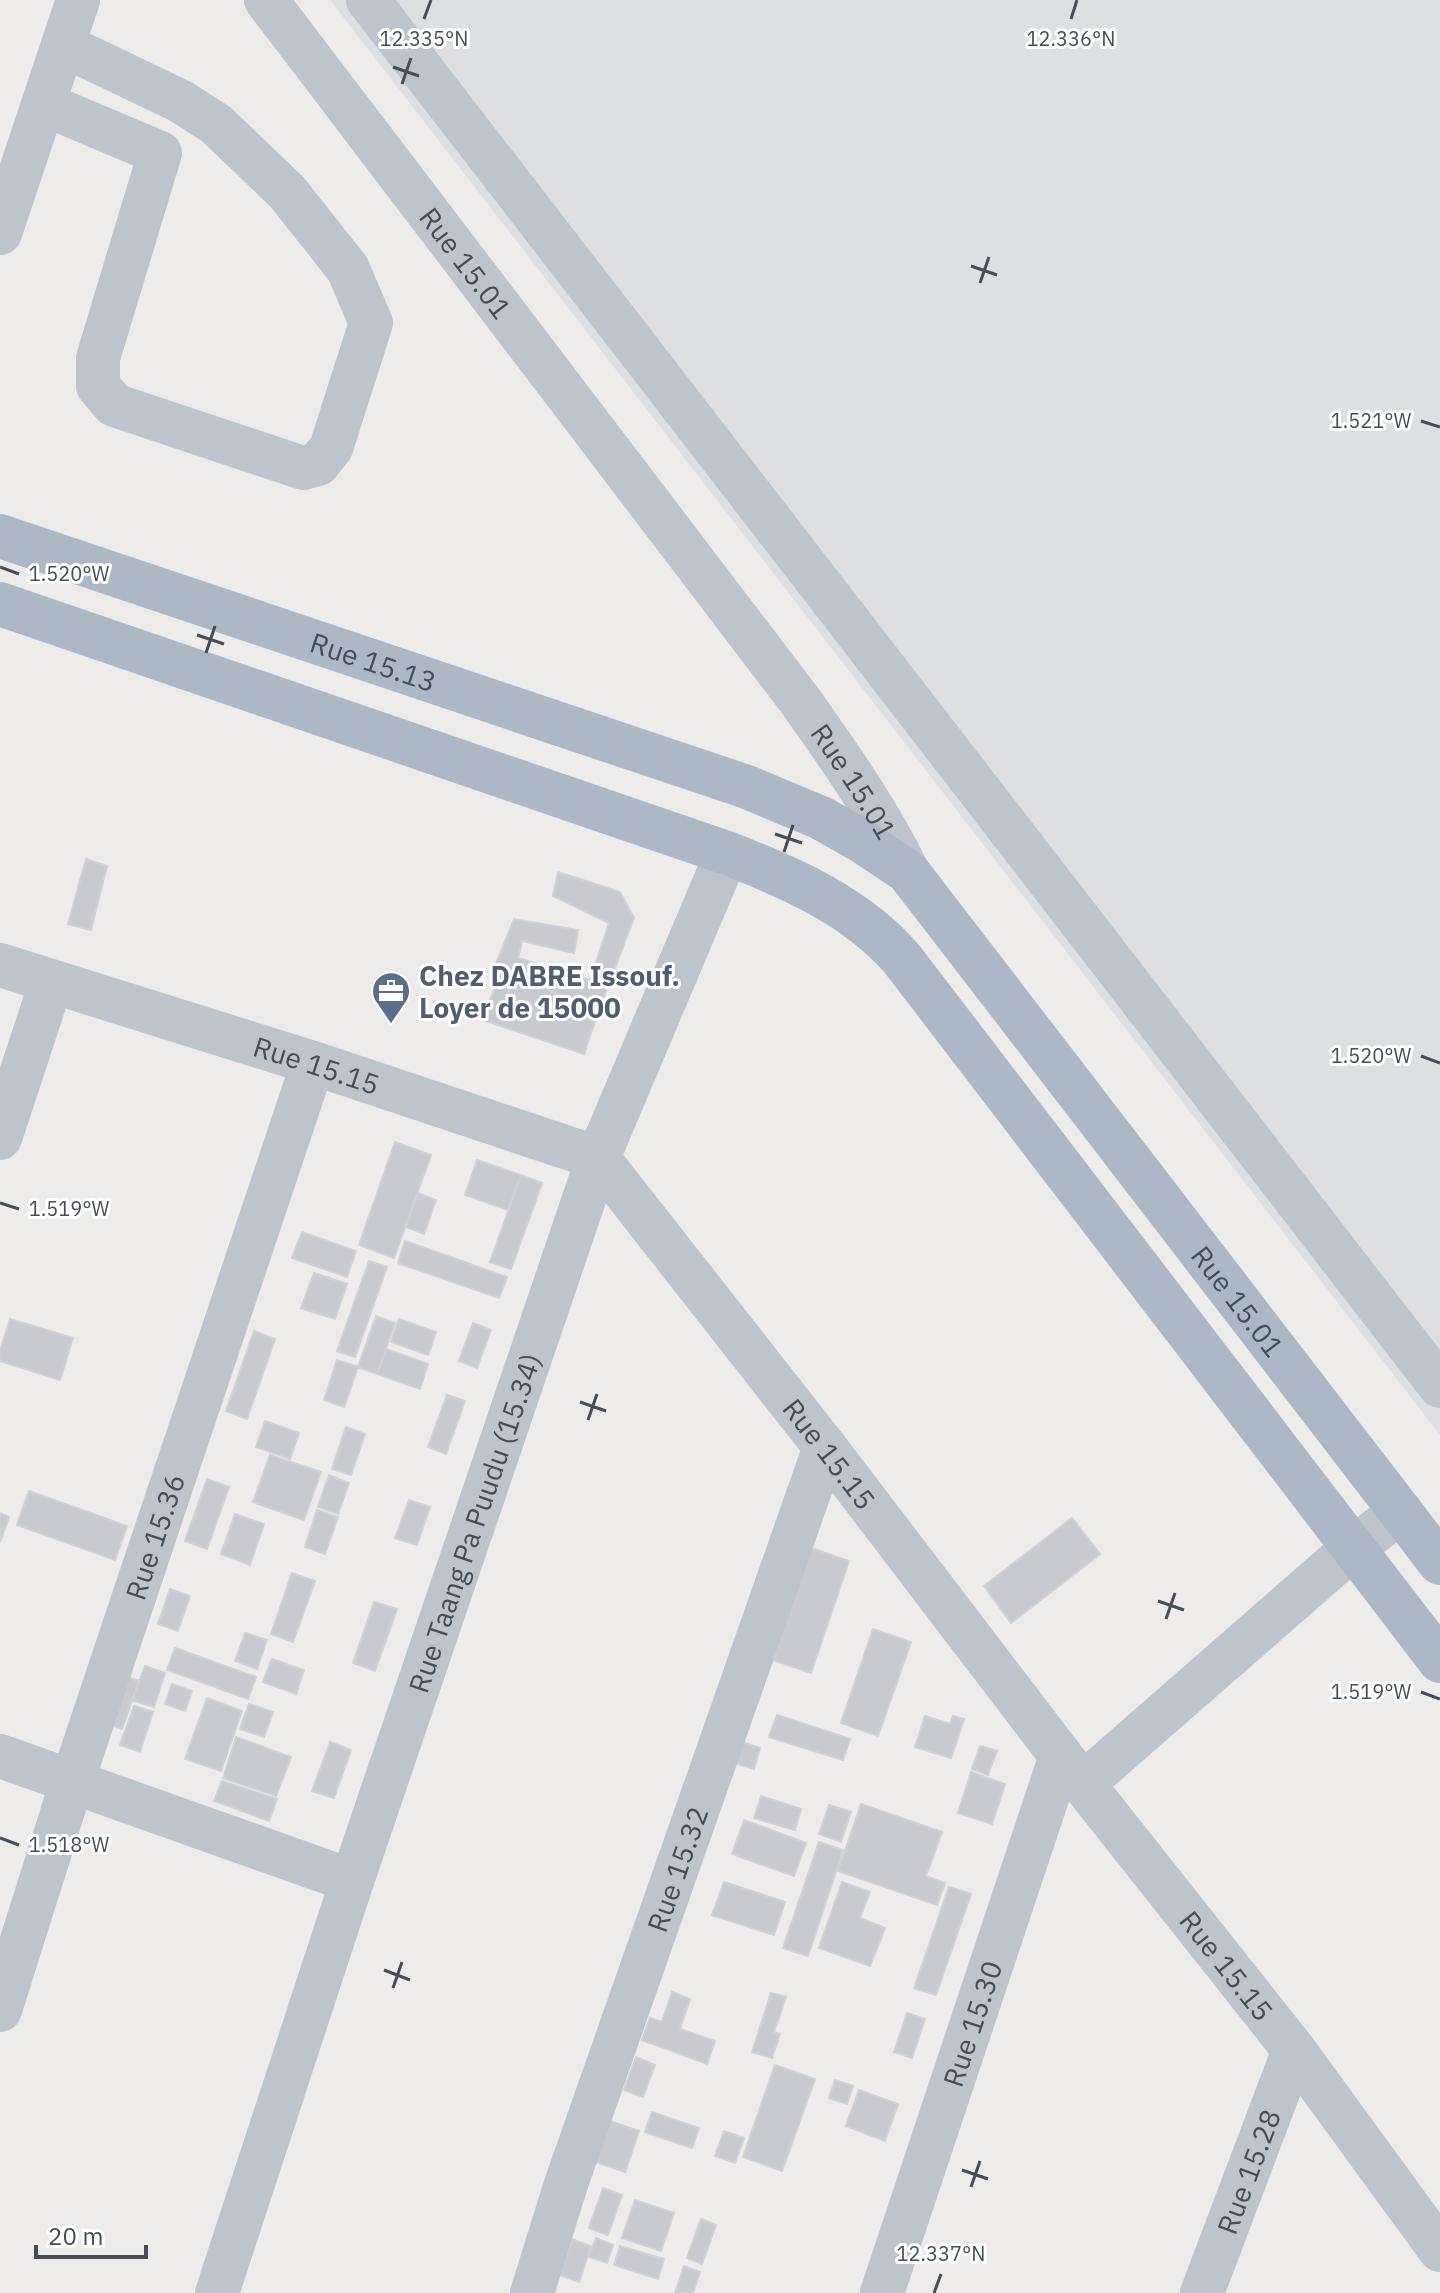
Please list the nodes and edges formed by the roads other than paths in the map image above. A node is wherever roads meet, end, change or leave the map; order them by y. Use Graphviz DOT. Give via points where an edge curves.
graph roads {
  1 [pos="78,0"];
  2 [pos="266,0"];
  3 [pos="368,0"];
  4 [pos="63,45"];
  5 [pos="180,101"];
  6 [pos="44,104"];
  7 [pos="160,153"];
  8 [pos="0,233"];
  9 [pos="0,536"];
  10 [pos="0,604"];
  11 [pos="727,853"];
  12 [pos="908,872"];
  13 [pos="0,965"];
  14 [pos="51,983"];
  15 [pos="313,1063"];
  16 [pos="0,1138"];
  17 [pos="598,1158"];
  18 [pos="1440,1386"];
  19 [pos="825,1447"];
  20 [pos="1401,1512"];
  21 [pos="1354,1547"];
  22 [pos="1440,1563"];
  23 [pos="1440,1661"];
  24 [pos="0,1756"];
  25 [pos="1072,1769"];
  26 [pos="72,1782"];
  27 [pos="352,1881"];
  28 [pos="0,2010"];
  29 [pos="1294,2050"];
  30 [pos="1440,2250"];
  31 [pos="217,2293"];
  32 [pos="532,2293"];
  33 [pos="882,2293"];
  34 [pos="1202,2293"];
  1 -- 4 [label="street"];
  2 -- 12 [label="street, Rue 15.01" via="801,702 860,784"];
  3 -- 18 [label="street"];
  4 -- 5 [label="street"];
  4 -- 6 [label="street"];
  5 -- 7 [label="street"];
  5 -- 7 [label="street" via="216,124 287,192 348,269 363,300 371,323 331,448 318,464 303,468 114,405 98,386 98,358"];
  6 -- 7 [label="street"];
  6 -- 8 [label="street"];
  9 -- 12 [label="main road, Rue 15.13" via="747,787 821,818"];
  10 -- 11 [label="main road"];
  11 -- 17 [label="street, Rue Taang Pa Puudu (15.34)"];
  11 -- 21 [label="main road, Rue 15.01" via="814,890 887,942"];
  12 -- 20 [label="main road, Rue 15.01"];
  13 -- 14 [label="street, Rue 15.15"];
  14 -- 15 [label="street, Rue 15.15"];
  14 -- 16 [label="street"];
  15 -- 17 [label="street, Rue 15.15"];
  15 -- 26 [label="street, Rue 15.36"];
  17 -- 19 [label="street, Rue 15.15"];
  17 -- 27 [label="street, Rue Taang Pa Puudu (15.34)"];
  19 -- 25 [label="street, Rue 15.15"];
  19 -- 32 [label="street, Rue 15.32"];
  20 -- 21 [label="street"];
  20 -- 22 [label="main road, Rue 15.01"];
  21 -- 23 [label="main road, Rue 15.01"];
  21 -- 25 [label="street"];
  24 -- 26 [label="street"];
  25 -- 29 [label="street, Rue 15.15"];
  25 -- 33 [label="street, Rue 15.30"];
  26 -- 27 [label="street"];
  26 -- 28 [label="street, Rue 15.36"];
  27 -- 31 [label="street, Rue Taang Pa Puudu (15.34)"];
  29 -- 30 [label="street, Rue 15.15"];
  29 -- 34 [label="street, Rue 15.28"];
}
